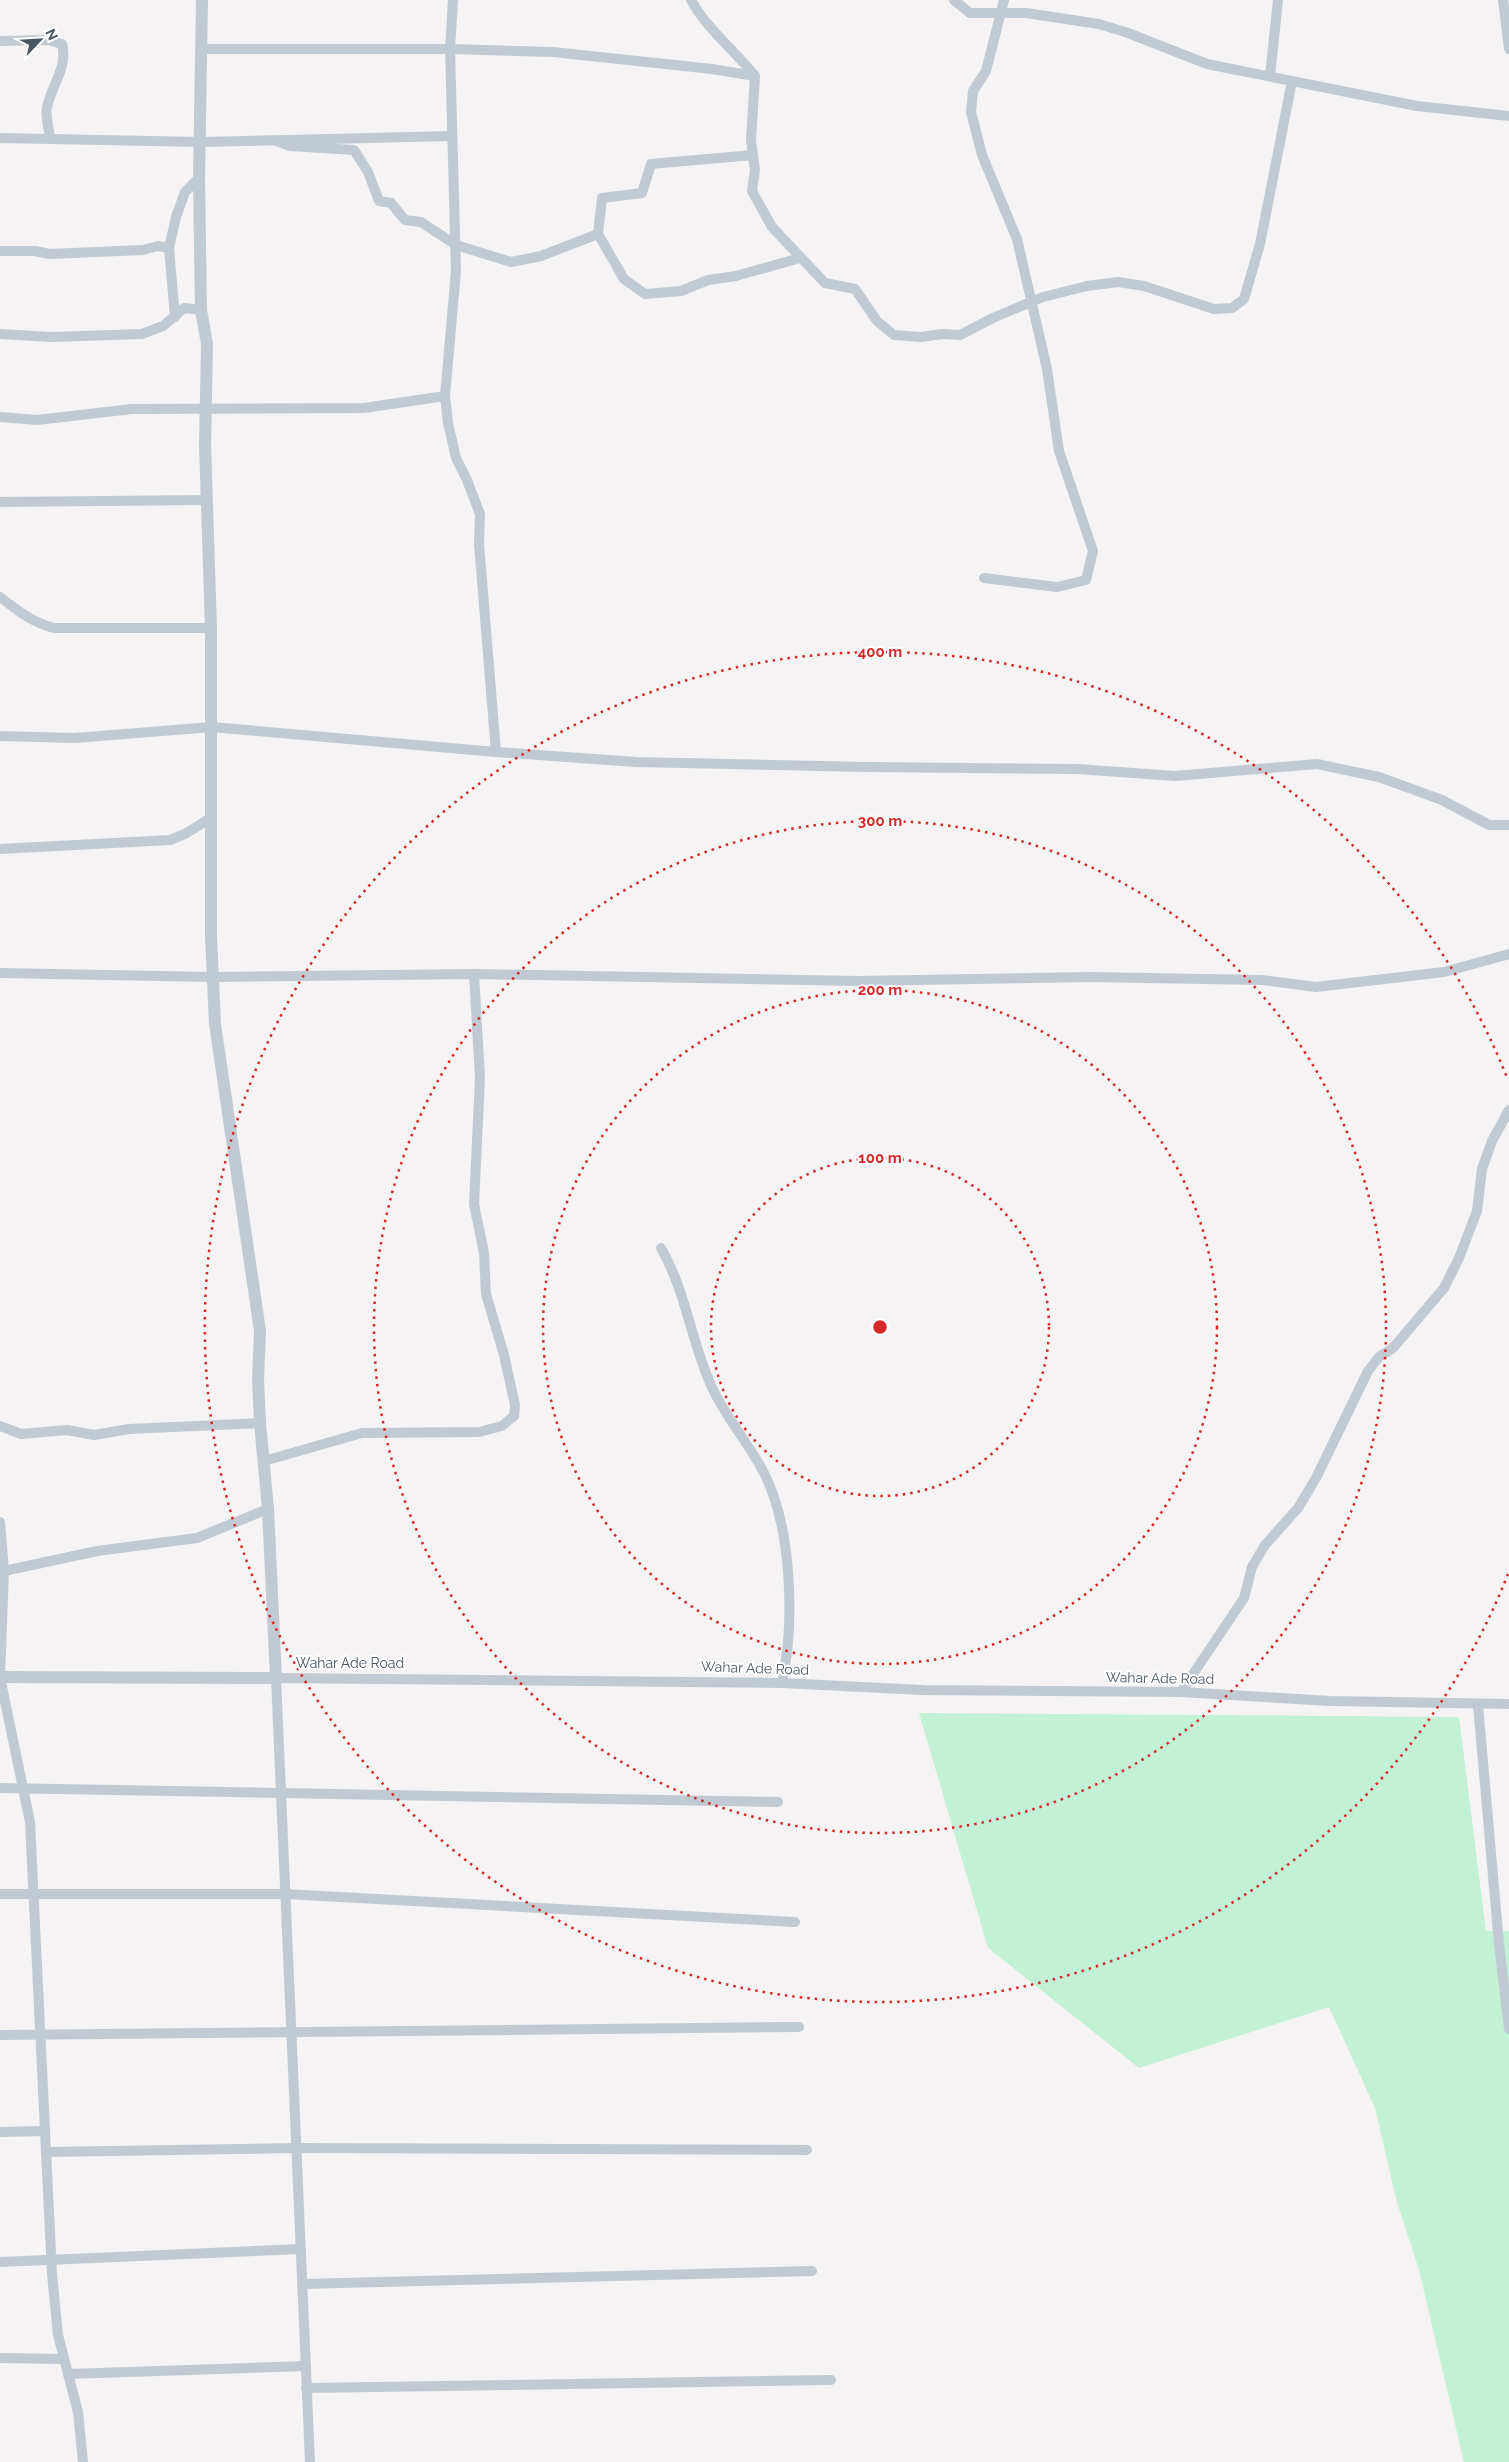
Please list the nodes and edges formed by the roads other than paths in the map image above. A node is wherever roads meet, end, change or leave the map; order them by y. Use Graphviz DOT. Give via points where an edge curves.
graph roads {
  1 [pos="202,0"];
  2 [pos="453,0"];
  3 [pos="691,0"];
  4 [pos="954,0"];
  5 [pos="1004,0"];
  6 [pos="1278,0"];
  7 [pos="1503,0"];
  8 [pos="1003,12"];
  9 [pos="0,41"];
  10 [pos="201,49"];
  11 [pos="450,49"];
  12 [pos="1509,49"];
  13 [pos="755,76"];
  14 [pos="1270,76"];
  15 [pos="1292,81"];
  16 [pos="1509,116"];
  17 [pos="452,136"];
  18 [pos="0,138"];
  19 [pos="50,138"];
  20 [pos="274,140"];
  21 [pos="201,142"];
  22 [pos="753,156"];
  23 [pos="200,178"];
  24 [pos="598,234"];
  25 [pos="456,245"];
  26 [pos="169,248"];
  27 [pos="0,251"];
  28 [pos="800,258"];
  29 [pos="1032,302"];
  30 [pos="201,310"];
  31 [pos="175,317"];
  32 [pos="0,334"];
  33 [pos="445,396"];
  34 [pos="205,408"];
  35 [pos="0,417"];
  36 [pos="206,500"];
  37 [pos="0,502"];
  38 [pos="984,578"];
  39 [pos="0,597"];
  40 [pos="211,628"];
  41 [pos="212,727"];
  42 [pos="0,736"];
  43 [pos="496,752"];
  44 [pos="209,818"];
  45 [pos="1509,826"];
  46 [pos="0,849"];
  47 [pos="1509,954"];
  48 [pos="0,973"];
  49 [pos="474,974"];
  50 [pos="212,977"];
  51 [pos="1509,1110"];
  52 [pos="661,1248"];
  53 [pos="260,1423"];
  54 [pos="0,1426"];
  55 [pos="264,1461"];
  56 [pos="268,1509"];
  57 [pos="0,1522"];
  58 [pos="1,1547"];
  59 [pos="4,1571"];
  60 [pos="0,1678"];
  61 [pos="276,1678"];
  62 [pos="782,1682"];
  63 [pos="1181,1692"];
  64 [pos="1509,1704"];
  65 [pos="1478,1705"];
  66 [pos="0,1788"];
  67 [pos="23,1788"];
  68 [pos="281,1793"];
  69 [pos="778,1802"];
  70 [pos="34,1893"];
  71 [pos="0,1894"];
  72 [pos="285,1894"];
  73 [pos="795,1922"];
  74 [pos="799,2027"];
  75 [pos="1509,2029"];
  76 [pos="291,2032"];
  77 [pos="41,2034"];
  78 [pos="0,2035"];
  79 [pos="45,2131"];
  80 [pos="0,2132"];
  81 [pos="296,2148"];
  82 [pos="807,2150"];
  83 [pos="46,2152"];
  84 [pos="300,2249"];
  85 [pos="52,2261"];
  86 [pos="0,2262"];
  87 [pos="812,2271"];
  88 [pos="302,2284"];
  89 [pos="0,2358"];
  90 [pos="64,2359"];
  91 [pos="306,2366"];
  92 [pos="68,2374"];
  93 [pos="831,2380"];
  94 [pos="306,2388"];
  95 [pos="83,2462"];
  96 [pos="310,2462"];
  1 -- 10 [label="street"];
  2 -- 11 [label="street"];
  3 -- 13 [label="street" via="700,17"];
  4 -- 8 [label="street" via="970,13"];
  5 -- 8 [label="street"];
  6 -- 14 [label="street"];
  7 -- 12 [label="street"];
  8 -- 14 [label="street" via="1042,14 1099,24 1207,64"];
  8 -- 29 [label="street" via="986,70 974,91 971,112 982,155 1017,239"];
  9 -- 19 [label="street" via="48,40 62,44 64,64 47,109"];
  10 -- 11 [label="street"];
  10 -- 21 [label="street"];
  11 -- 13 [label="street" via="554,52"];
  11 -- 17 [label="street"];
  13 -- 22 [label="street"];
  14 -- 15 [label="street"];
  15 -- 16 [label="street" via="1417,106"];
  15 -- 29 [label="street" via="1260,244 1244,299 1232,308 1214,308 1144,286 1118,282 1087,286"];
  17 -- 20 [label="street"];
  17 -- 25 [label="street"];
  18 -- 19 [label="street"];
  19 -- 21 [label="street"];
  20 -- 21 [label="street"];
  20 -- 25 [label="street" via="290,146 354,150 368,172 379,200 391,203 405,220 421,222"];
  21 -- 23 [label="street"];
  22 -- 24 [label="street" via="651,164 642,193 602,198"];
  22 -- 28 [label="street" via="752,191 772,227"];
  23 -- 26 [label="street" via="185,192"];
  23 -- 30 [label="street"];
  24 -- 25 [label="street" via="541,256 511,262"];
  24 -- 28 [label="street" via="624,280 645,294 681,291 708,280 736,276"];
  25 -- 33 [label="street"];
  26 -- 27 [label="street" via="158,246 143,250 49,254"];
  26 -- 31 [label="street"];
  28 -- 29 [label="street" via="825,282 854,289 877,321 894,335 960,335"];
  29 -- 38 [label="street" via="1047,369 1059,451 1093,551 1086,580 1058,587"];
  30 -- 31 [label="street" via="184,308"];
  30 -- 34 [label="street" via="206,344"];
  31 -- 32 [label="street" via="163,326 142,334 52,337"];
  33 -- 34 [label="street" via="364,408"];
  33 -- 43 [label="street" via="456,458 480,514 478,544"];
  34 -- 35 [label="street" via="132,409 37,420"];
  34 -- 36 [label="street"];
  36 -- 37 [label="street"];
  36 -- 40 [label="street"];
  39 -- 40 [label="street" via="23,616 54,628"];
  40 -- 41 [label="street"];
  41 -- 42 [label="street" via="75,738"];
  41 -- 43 [label="street"];
  41 -- 44 [label="street"];
  43 -- 45 [label="street" via="636,762 1077,769 1175,776 1317,764 1379,777 1442,800 1489,825"];
  44 -- 46 [label="street" via="170,840"];
  44 -- 50 [label="street"];
  47 -- 49 [label="street" via="1444,972 1316,987 1262,980 1090,976 858,981"];
  48 -- 50 [label="street"];
  49 -- 50 [label="street"];
  49 -- 55 [label="street" via="480,1078 474,1204 484,1253 486,1294 504,1355 515,1405 514,1416 502,1426 479,1432 362,1433"];
  50 -- 53 [label="street" via="215,1024 260,1331"];
  51 -- 63 [label="street" via="1492,1141 1482,1169 1477,1211 1444,1288 1393,1348 1368,1370 1316,1478 1298,1508 1265,1545 1252,1566 1244,1598"];
  52 -- 62 [label="street" via="681,1289 698,1354 712,1387 763,1471 785,1540 790,1601 788,1656"];
  53 -- 54 [label="street" via="129,1429 94,1435 66,1430 21,1434"];
  53 -- 55 [label="street"];
  55 -- 56 [label="street"];
  56 -- 59 [label="street" via="197,1538 107,1549"];
  56 -- 61 [label="street"];
  57 -- 58 [label="street"];
  58 -- 59 [label="street"];
  59 -- 60 [label="street"];
  60 -- 61 [label="street, Wahar Ade Road"];
  60 -- 67 [label="street"];
  61 -- 62 [label="street, Wahar Ade Road"];
  61 -- 68 [label="street"];
  62 -- 63 [label="street, Wahar Ade Road" via="923,1690"];
  63 -- 65 [label="street, Wahar Ade Road"];
  64 -- 65 [label="street, Wahar Ade Road"];
  65 -- 75 [label="street"];
  66 -- 67 [label="street"];
  67 -- 68 [label="street"];
  67 -- 70 [label="street" via="30,1822"];
  68 -- 69 [label="street"];
  68 -- 72 [label="street"];
  70 -- 71 [label="street"];
  70 -- 72 [label="street"];
  70 -- 77 [label="street"];
  72 -- 73 [label="street"];
  72 -- 76 [label="street"];
  74 -- 76 [label="street"];
  76 -- 77 [label="street"];
  76 -- 81 [label="street"];
  77 -- 78 [label="street"];
  77 -- 79 [label="street"];
  79 -- 80 [label="street"];
  79 -- 83 [label="street"];
  81 -- 82 [label="street"];
  81 -- 83 [label="street"];
  81 -- 84 [label="street"];
  83 -- 85 [label="street"];
  84 -- 85 [label="street"];
  84 -- 88 [label="street"];
  85 -- 86 [label="street"];
  85 -- 90 [label="street" via="58,2335"];
  87 -- 88 [label="street"];
  88 -- 91 [label="street"];
  89 -- 90 [label="street"];
  90 -- 92 [label="street"];
  91 -- 92 [label="street"];
  91 -- 94 [label="street"];
  92 -- 95 [label="street" via="78,2412"];
  93 -- 94 [label="street"];
  94 -- 96 [label="street"];
}
